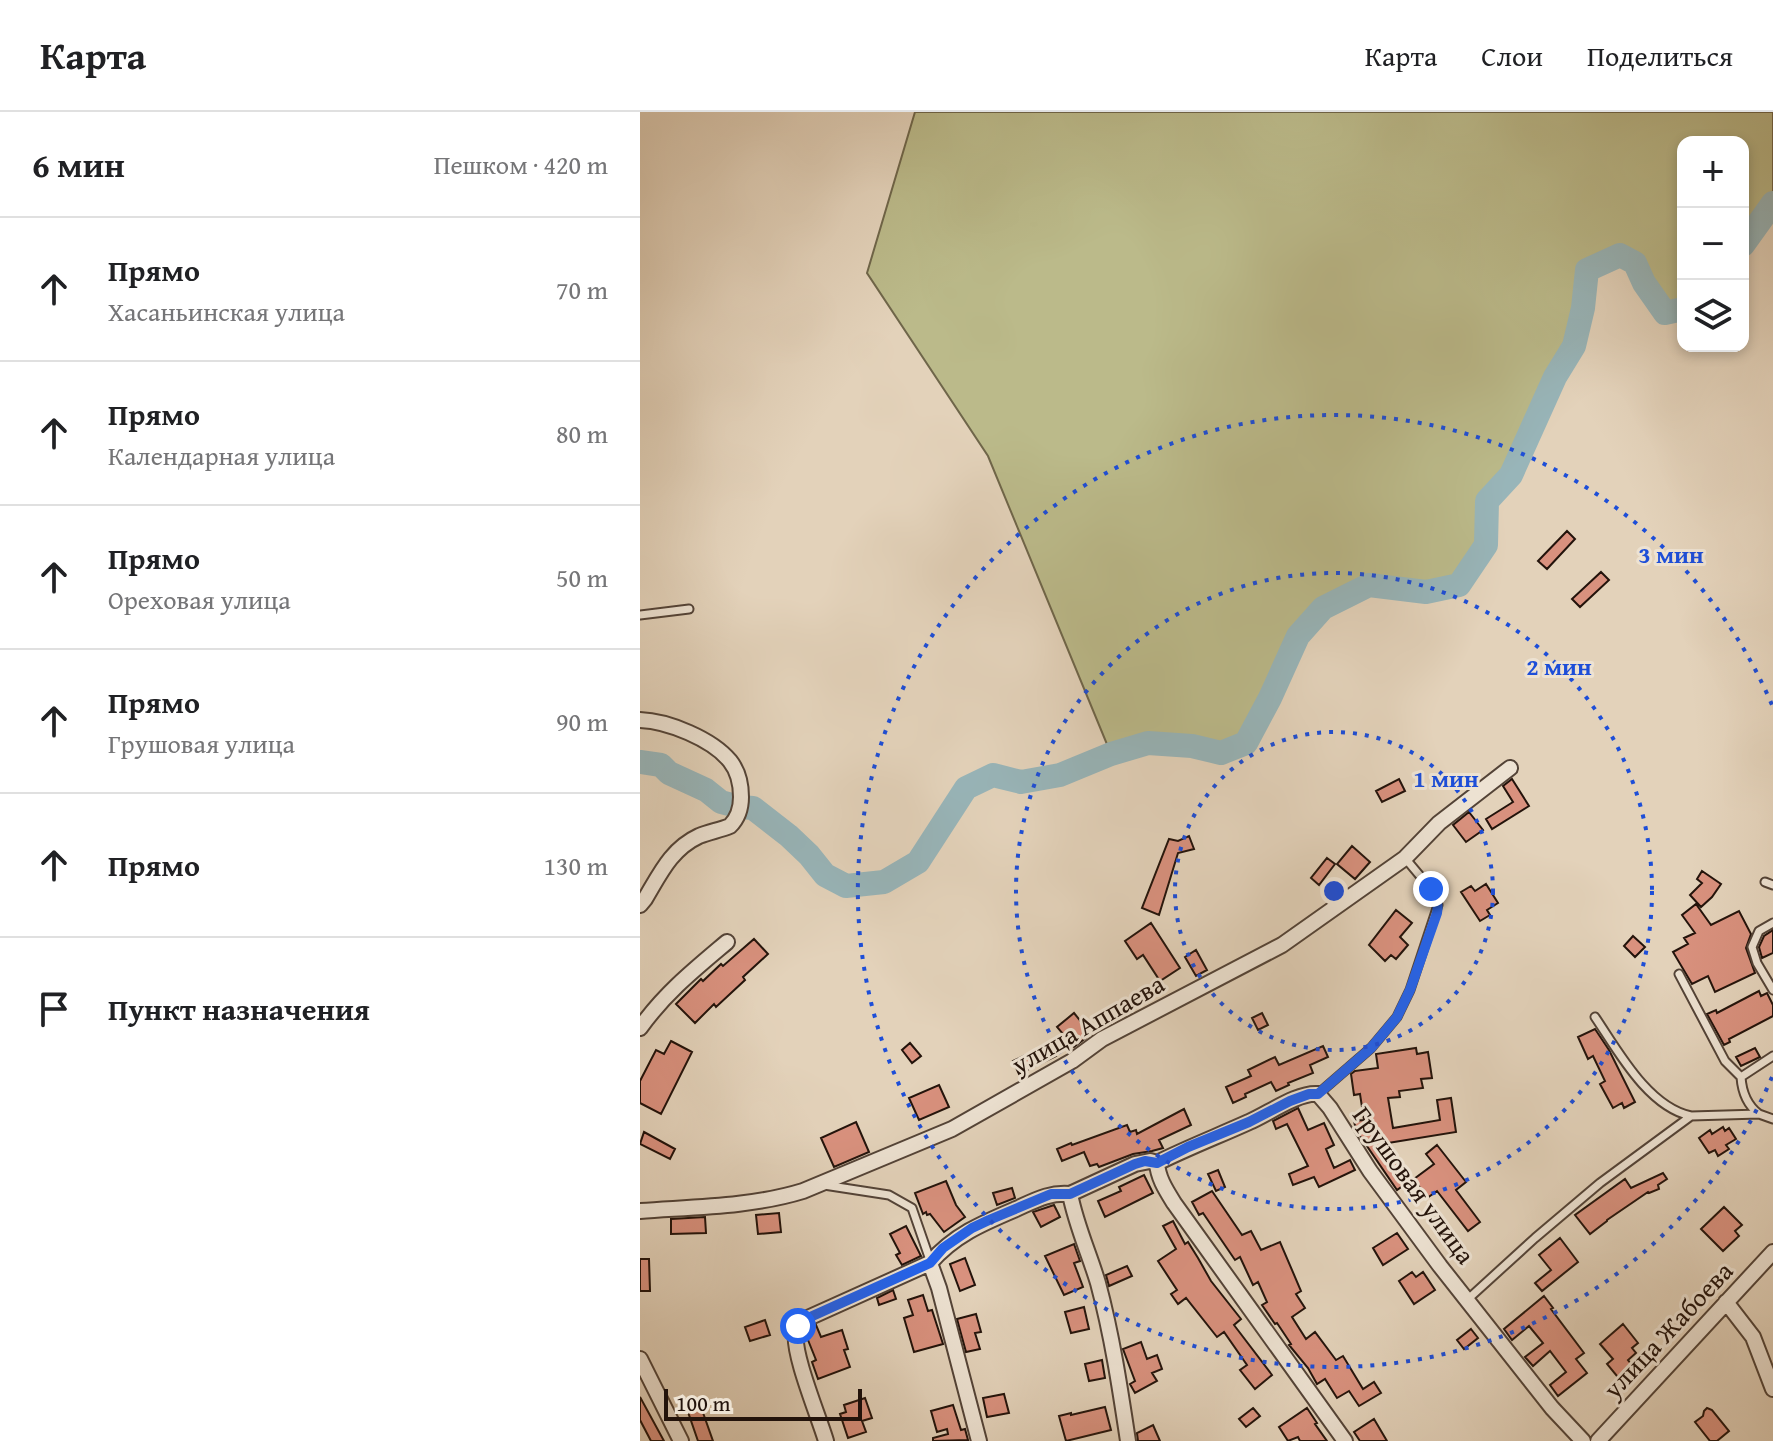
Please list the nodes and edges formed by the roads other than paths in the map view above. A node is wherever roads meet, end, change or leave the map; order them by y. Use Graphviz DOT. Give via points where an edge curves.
graph roads {
  1 [pos="689,609"];
  2 [pos="640,615"];
  3 [pos="640,720"];
  4 [pos="1510,768"];
  5 [pos="1405,858"];
  6 [pos="640,905"];
  7 [pos="1773,923"];
  8 [pos="727,942"];
  9 [pos="1679,974"];
  10 [pos="1773,990"];
  11 [pos="1595,1017"];
  12 [pos="640,1028"];
  13 [pos="1773,1056"];
  14 [pos="1741,1077"];
  15 [pos="1318,1094"];
  16 [pos="1759,1114"];
  17 [pos="1691,1116"];
  18 [pos="1773,1119"];
  19 [pos="1157,1163"];
  20 [pos="818,1184"];
  21 [pos="1070,1194"];
  22 [pos="640,1211"];
  23 [pos="1773,1252"];
  24 [pos="930,1263"];
  25 [pos="1467,1300"];
  26 [pos="1726,1302"];
  27 [pos="640,1359"];
  28 [pos="1773,1389"];
  29 [pos="681,1441"];
  30 [pos="826,1441"];
  31 [pos="979,1441"];
  32 [pos="1128,1441"];
  33 [pos="1345,1441"];
  34 [pos="1583,1441"];
  35 [pos="1598,1441"];
  1 -- 2 [label="lane"];
  3 -- 6 [label="street" via="671,725 722,753 735,769 741,798 730,826 676,851"];
  4 -- 5 [label="street, улица Аппаева" via="1448,815"];
  5 -- 15 [label="lane" via="1438,905 1410,990 1386,1031"];
  5 -- 20 [label="street, улица Аппаева" via="1282,945 1102,1039 989,1109"];
  7 -- 10 [label="lane" via="1759,931 1752,947"];
  8 -- 12 [label="street" via="668,993"];
  9 -- 14 [label="lane" via="1717,1048"];
  11 -- 17 [label="lane" via="1644,1086 1673,1110"];
  13 -- 14 [label="lane"];
  14 -- 16 [label="lane" via="1743,1093"];
  15 -- 19 [label="street, Грушовая улица" via="1300,1097"];
  15 -- 25 [label="street, Грушовая улица"];
  16 -- 17 [label="lane"];
  16 -- 18 [label="lane"];
  17 -- 25 [label="lane" via="1600,1183"];
  19 -- 21 [label="street, Грушовая улица" via="1135,1164"];
  19 -- 33 [label="street" via="1174,1203"];
  20 -- 22 [label="street, улица Аппаева" via="780,1198"];
  20 -- 24 [label="lane" via="889,1195 912,1208"];
  21 -- 24 [label="street, Грушовая улица" via="1051,1194 972,1228"];
  21 -- 32 [label="street" via="1099,1286"];
  23 -- 26 [label="street, улица Жабоева"];
  24 -- 30 [label="street, Грушовая улица" via="798,1326 799,1356"];
  24 -- 31 [label="street"];
  25 -- 34 [label="street, Грушовая улица"];
  26 -- 28 [label="street" via="1753,1337"];
  26 -- 35 [label="street, улица Жабоева"];
  27 -- 29 [label="street"];
}
